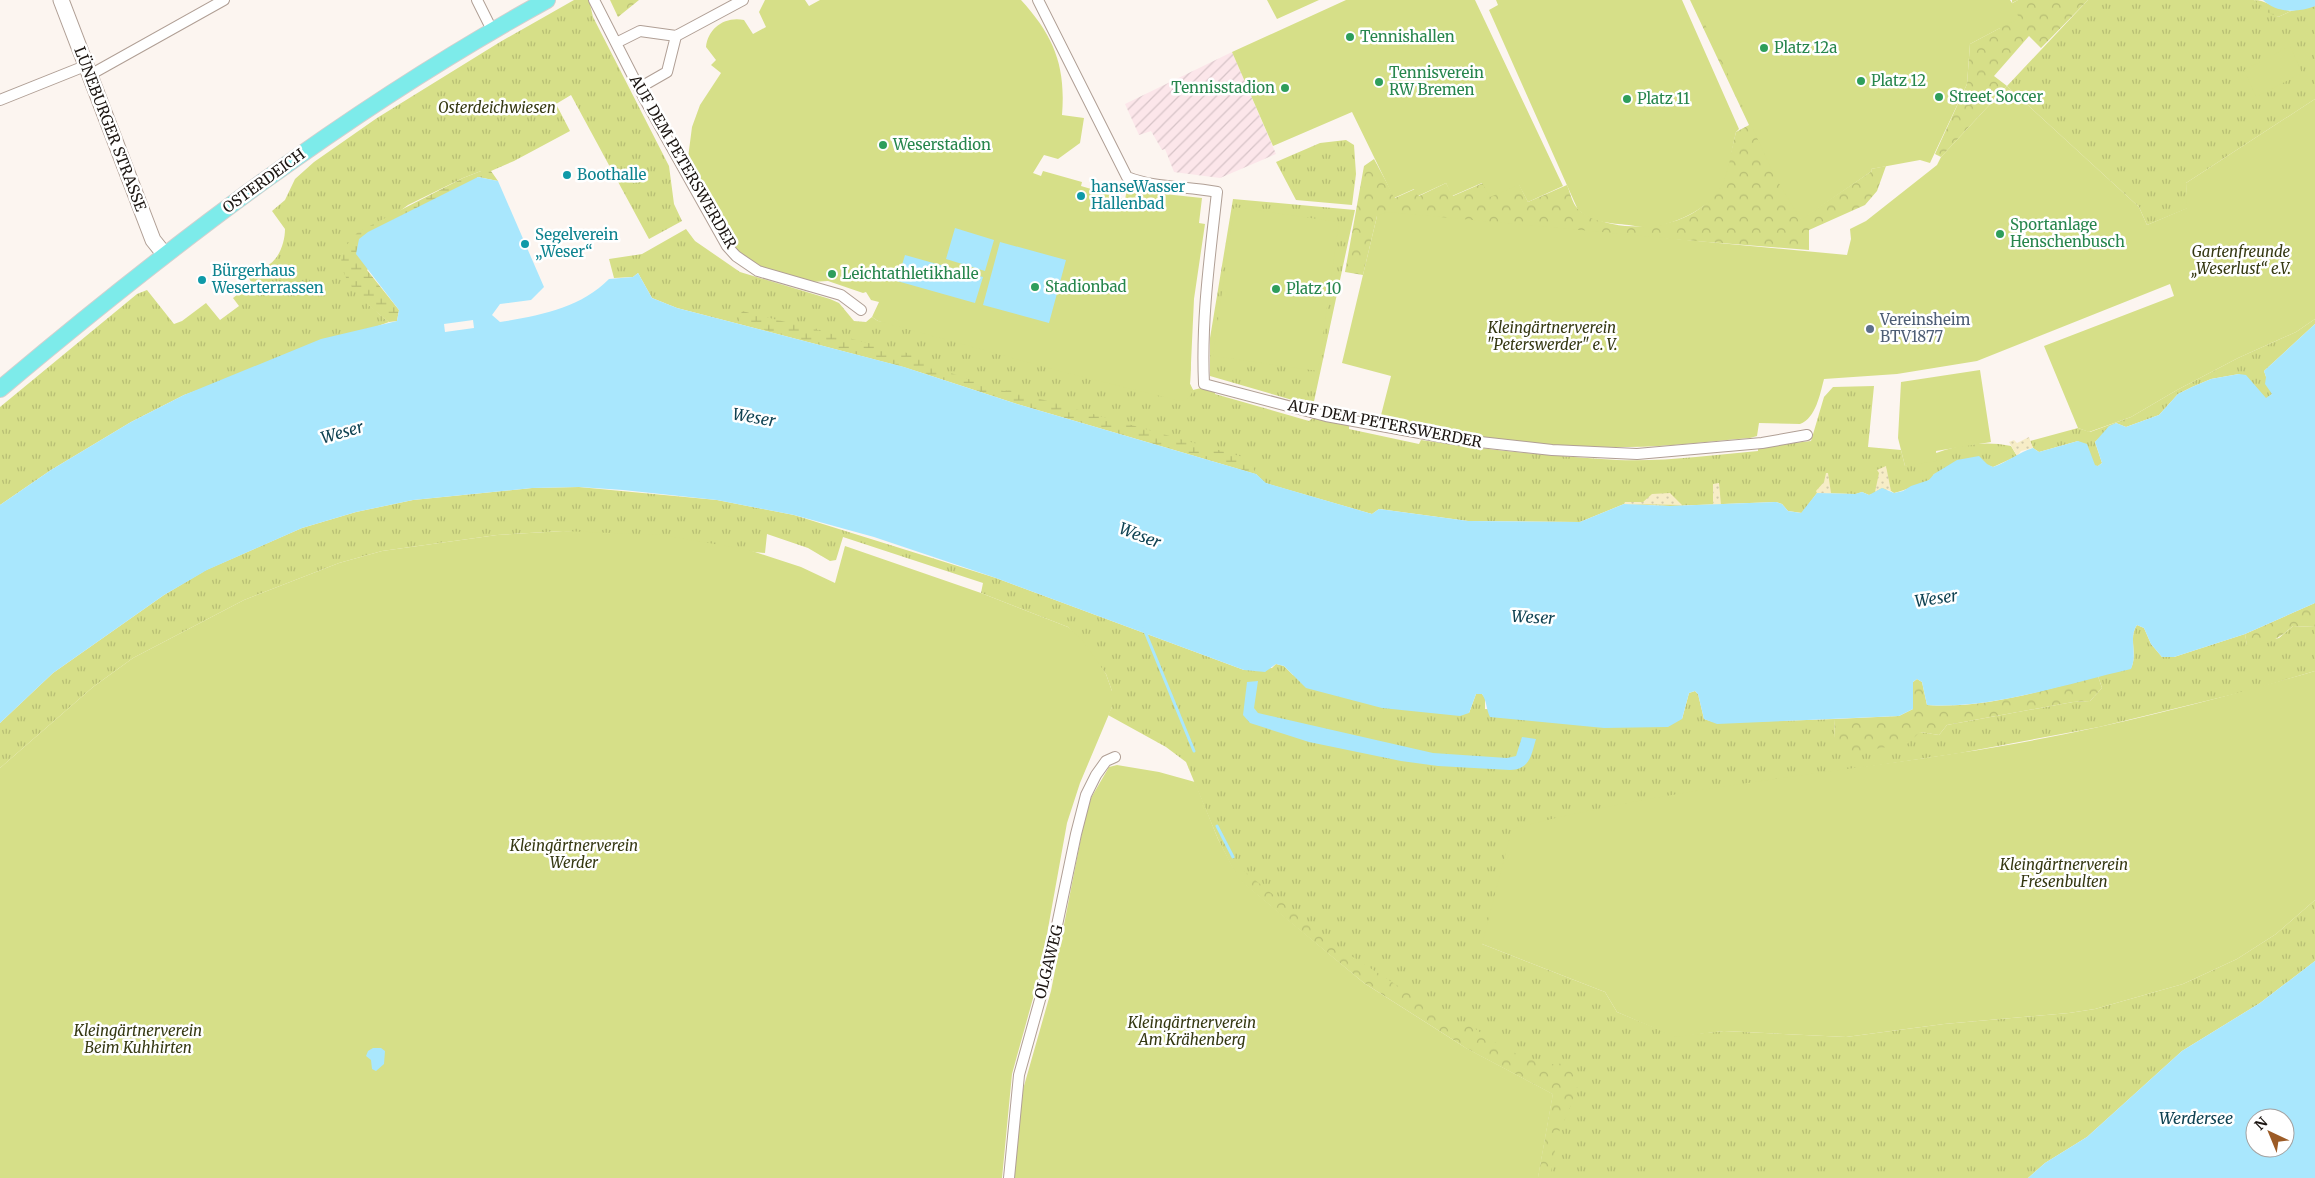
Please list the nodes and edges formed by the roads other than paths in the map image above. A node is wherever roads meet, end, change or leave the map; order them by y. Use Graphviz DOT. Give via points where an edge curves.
graph roads {
  1 [pos="61,0"];
  2 [pos="224,0"];
  3 [pos="477,0"];
  4 [pos="547,0"];
  5 [pos="594,0"];
  6 [pos="743,0"];
  7 [pos="1038,0"];
  8 [pos="492,30"];
  9 [pos="676,36"];
  10 [pos="616,43"];
  11 [pos="87,71"];
  12 [pos="639,88"];
  13 [pos="0,100"];
  14 [pos="165,255"];
  15 [pos="861,310"];
  16 [pos="0,389"];
  17 [pos="1808,435"];
  18 [pos="1115,757"];
  19 [pos="1009,1178"];
  1 -- 11 [label="street, LÜNEBURGER STRASSE"];
  2 -- 11 [label="street"];
  3 -- 8 [label="street"];
  4 -- 8 [label="main road, OSTERDEICH"];
  5 -- 10 [label="street, AUF DEM PETERSWERDER"];
  6 -- 9 [label="street"];
  7 -- 17 [label="street, AUF DEM PETERSWERDER" via="1127,177 1217,192 1202,351 1204,384 1345,419 1453,439 1552,450 1637,454"];
  8 -- 14 [label="main road, OSTERDEICH" via="365,109"];
  9 -- 10 [label="street" via="640,31"];
  9 -- 12 [label="street" via="666,72"];
  10 -- 12 [label="street, AUF DEM PETERSWERDER"];
  11 -- 13 [label="street"];
  11 -- 14 [label="street, LÜNEBURGER STRASSE" via="153,240"];
  12 -- 15 [label="street, AUF DEM PETERSWERDER" via="727,246 736,256 758,270 841,296"];
  14 -- 16 [label="main road, OSTERDEICH"];
  18 -- 19 [label="street, OLGAWEG" via="1106,761 1096,775 1086,795 1076,834 1046,978 1019,1075"];
}
